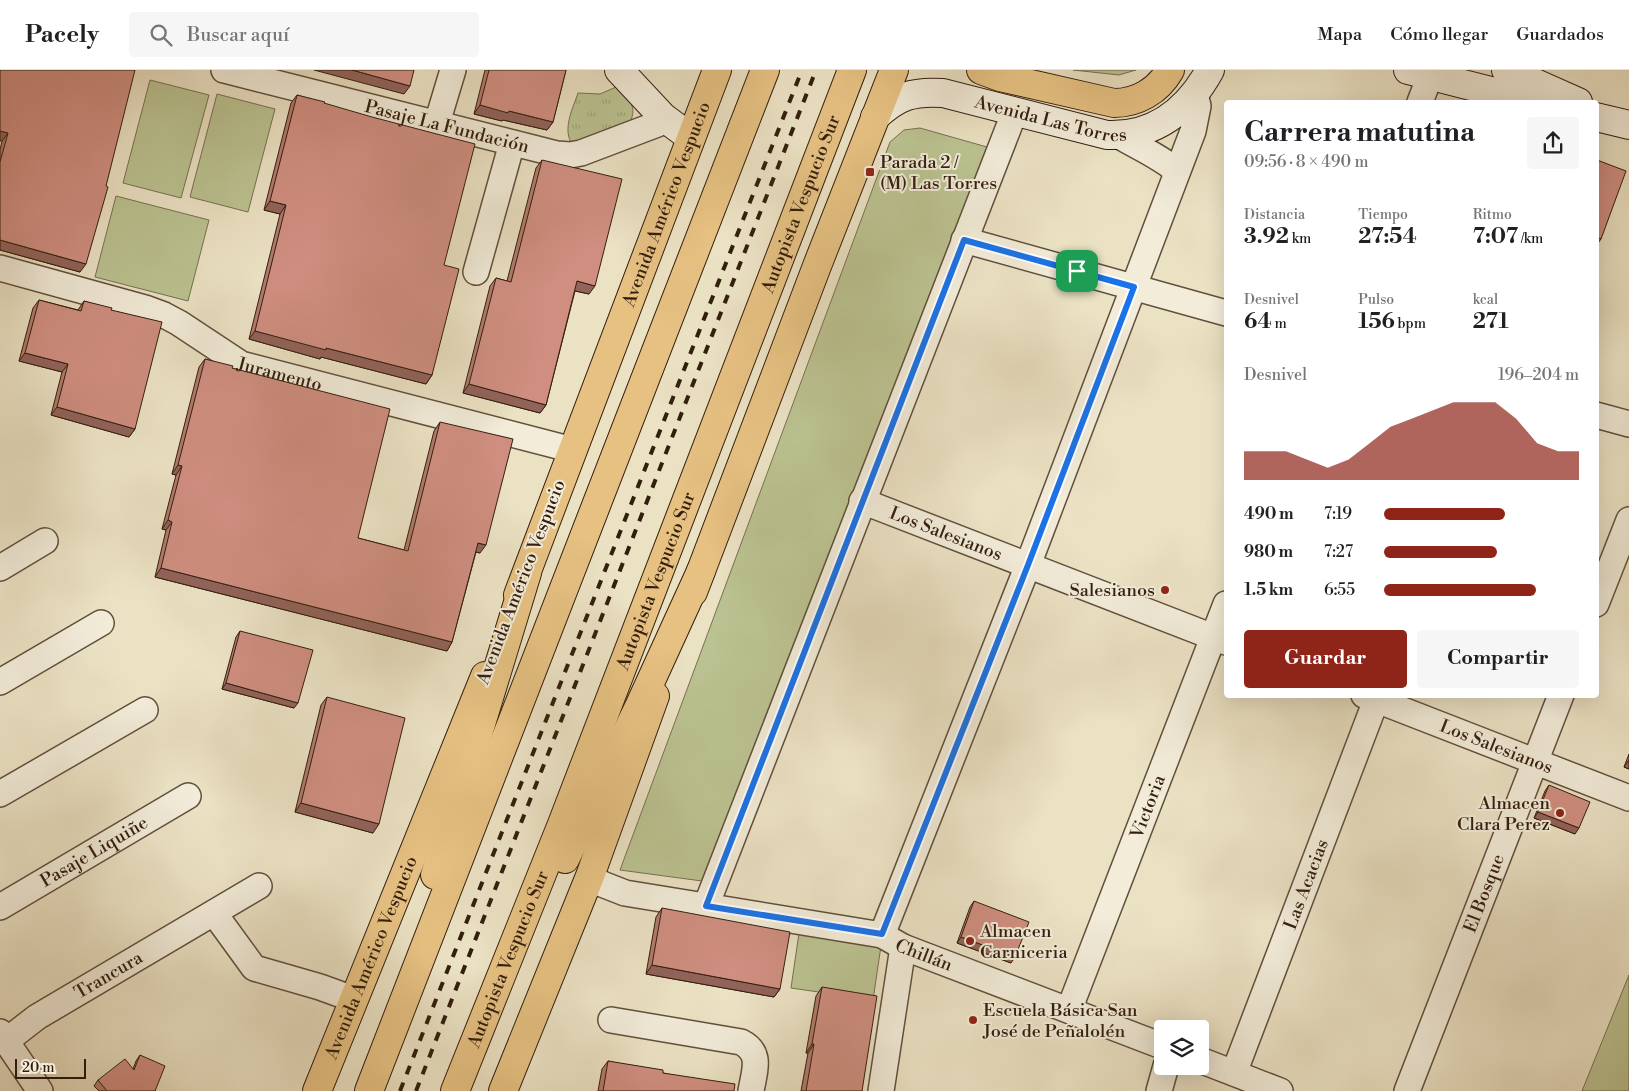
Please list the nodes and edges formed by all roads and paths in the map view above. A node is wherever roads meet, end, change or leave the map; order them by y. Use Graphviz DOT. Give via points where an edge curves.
graph roads {
  1 [pos="224,70"];
  2 [pos="452,70"];
  3 [pos="619,70"];
  4 [pos="717,70"];
  5 [pos="764,70"];
  6 [pos="852,70"];
  7 [pos="894,70"];
  8 [pos="981,70"];
  9 [pos="1170,70"];
  10 [pos="1210,70"];
  11 [pos="1506,70"];
  12 [pos="1419,73"];
  13 [pos="1196,94"];
  14 [pos="1420,100"];
  15 [pos="1526,100"];
  16 [pos="1574,100"];
  17 [pos="1015,111"];
  18 [pos="1599,112"];
  19 [pos="875,117"];
  20 [pos="1599,119"];
  21 [pos="668,120"];
  22 [pos="438,123"];
  23 [pos="1627,124"];
  24 [pos="1119,136"];
  25 [pos="690,137"];
  26 [pos="512,143"];
  27 [pos="1177,171"];
  28 [pos="964,240"];
  29 [pos="0,268"];
  30 [pos="476,272"];
  31 [pos="1134,287"];
  32 [pos="1224,311"];
  33 [pos="1599,416"];
  34 [pos="1629,424"];
  35 [pos="573,450"];
  36 [pos="862,501"];
  37 [pos="1629,520"];
  38 [pos="44,541"];
  39 [pos="1028,565"];
  40 [pos="0,568"];
  41 [pos="701,571"];
  42 [pos="527,573"];
  43 [pos="1599,596"];
  44 [pos="1224,616"];
  45 [pos="101,623"];
  46 [pos="1220,639"];
  47 [pos="0,682"];
  48 [pos="1373,698"];
  49 [pos="1376,698"];
  50 [pos="1560,698"];
  51 [pos="145,710"];
  52 [pos="1535,761"];
  53 [pos="0,794"];
  54 [pos="188,796"];
  55 [pos="1629,798"];
  56 [pos="590,876"];
  57 [pos="259,886"];
  58 [pos="706,906"];
  59 [pos="0,907"];
  60 [pos="214,913"];
  61 [pos="882,934"];
  62 [pos="903,947"];
  63 [pos="353,999"];
  64 [pos="1069,1010"];
  65 [pos="611,1020"];
  66 [pos="3,1036"];
  67 [pos="1154,1043"];
  68 [pos="468,1060"];
  69 [pos="1209,1064"];
  70 [pos="1234,1074"];
  71 [pos="1163,1075"];
  72 [pos="369,1090"];
  73 [pos="40,1091"];
  74 [pos="316,1091"];
  75 [pos="455,1091"];
  76 [pos="503,1091"];
  77 [pos="751,1091"];
  78 [pos="881,1091"];
  79 [pos="1159,1091"];
  80 [pos="1280,1091"];
  81 [pos="1407,1091"];
  1 -- 22 [label="street, Pasaje La Fundación"];
  2 -- 22 [label="street"];
  3 -- 21 [label="street"];
  4 -- 25 [label="main road, Avenida Américo Vespucio"];
  5 -- 72 [label="main road"];
  6 -- 68 [label="main road, Autopista Vespucio Sur"];
  7 -- 19 [label="main road"];
  8 -- 9 [label="main road" via="1114,103 1145,95"];
  10 -- 13 [label="street, Avenida Las Torres"];
  11 -- 16 [label="street"];
  12 -- 14 [label="street"];
  12 -- 15 [label="street"];
  13 -- 24 [label="street, Avenida Las Torres" via="1158,125"];
  13 -- 27 [label="street" via="1195,122"];
  17 -- 19 [label="street, Avenida Las Torres" via="930,92 900,98"];
  17 -- 24 [label="street, Avenida Las Torres"];
  17 -- 28 [label="street"];
  18 -- 23 [label="street"];
  19 -- 41 [label="main road"];
  20 -- 23 [label="street"];
  21 -- 25 [label="street"];
  21 -- 26 [label="street, Pasaje La Fundación" via="570,155"];
  22 -- 26 [label="street, Pasaje La Fundación"];
  24 -- 27 [label="street" via="1161,158"];
  25 -- 35 [label="main road, Avenida Américo Vespucio"];
  26 -- 30 [label="street"];
  27 -- 31 [label="street"];
  28 -- 31 [label="street"];
  28 -- 36 [label="street"];
  29 -- 35 [label="street, Juramento" via="164,315 241,364"];
  31 -- 32 [label="street"];
  31 -- 39 [label="street"];
  33 -- 34 [label="street"];
  35 -- 42 [label="main road, Avenida Américo Vespucio"];
  36 -- 39 [label="street, Los Salesianos"];
  36 -- 58 [label="street"];
  37 -- 43 [label="street"];
  38 -- 40 [label="street"];
  39 -- 46 [label="street, Los Salesianos"];
  39 -- 61 [label="street"];
  41 -- 56 [label="main road"];
  41 -- 68 [label="main road"];
  42 -- 63 [label="main road, Avenida Américo Vespucio"];
  42 -- 72 [label="main road"];
  44 -- 46 [label="street, Victoria"];
  45 -- 47 [label="street"];
  46 -- 64 [label="street, Victoria"];
  48 -- 70 [label="street, Las Acacias"];
  49 -- 52 [label="street, Los Salesianos"];
  50 -- 52 [label="street, El Bosque"];
  51 -- 53 [label="street"];
  52 -- 55 [label="street, Los Salesianos"];
  52 -- 81 [label="street, El Bosque"];
  54 -- 59 [label="street, Pasaje Liquiñe"];
  56 -- 58 [label="street, Chillán" via="625,893"];
  56 -- 76 [label="main road"];
  57 -- 60 [label="street, Trancura"];
  58 -- 61 [label="street, Chillán"];
  60 -- 63 [label="street" via="254,968"];
  60 -- 66 [label="street, Trancura"];
  61 -- 62 [label="street, Chillán"];
  62 -- 64 [label="street, Chillán"];
  62 -- 78 [label="street"];
  63 -- 74 [label="main road, Avenida Américo Vespucio"];
  64 -- 67 [label="street, Chillán"];
  65 -- 77 [label="street" via="742,1042 754,1055 756,1064"];
  66 -- 73 [label="street"];
  68 -- 75 [label="main road, Autopista Vespucio Sur"];
  69 -- 70 [label="street"];
  70 -- 80 [label="street"];
  71 -- 79 [label="street"];
}
